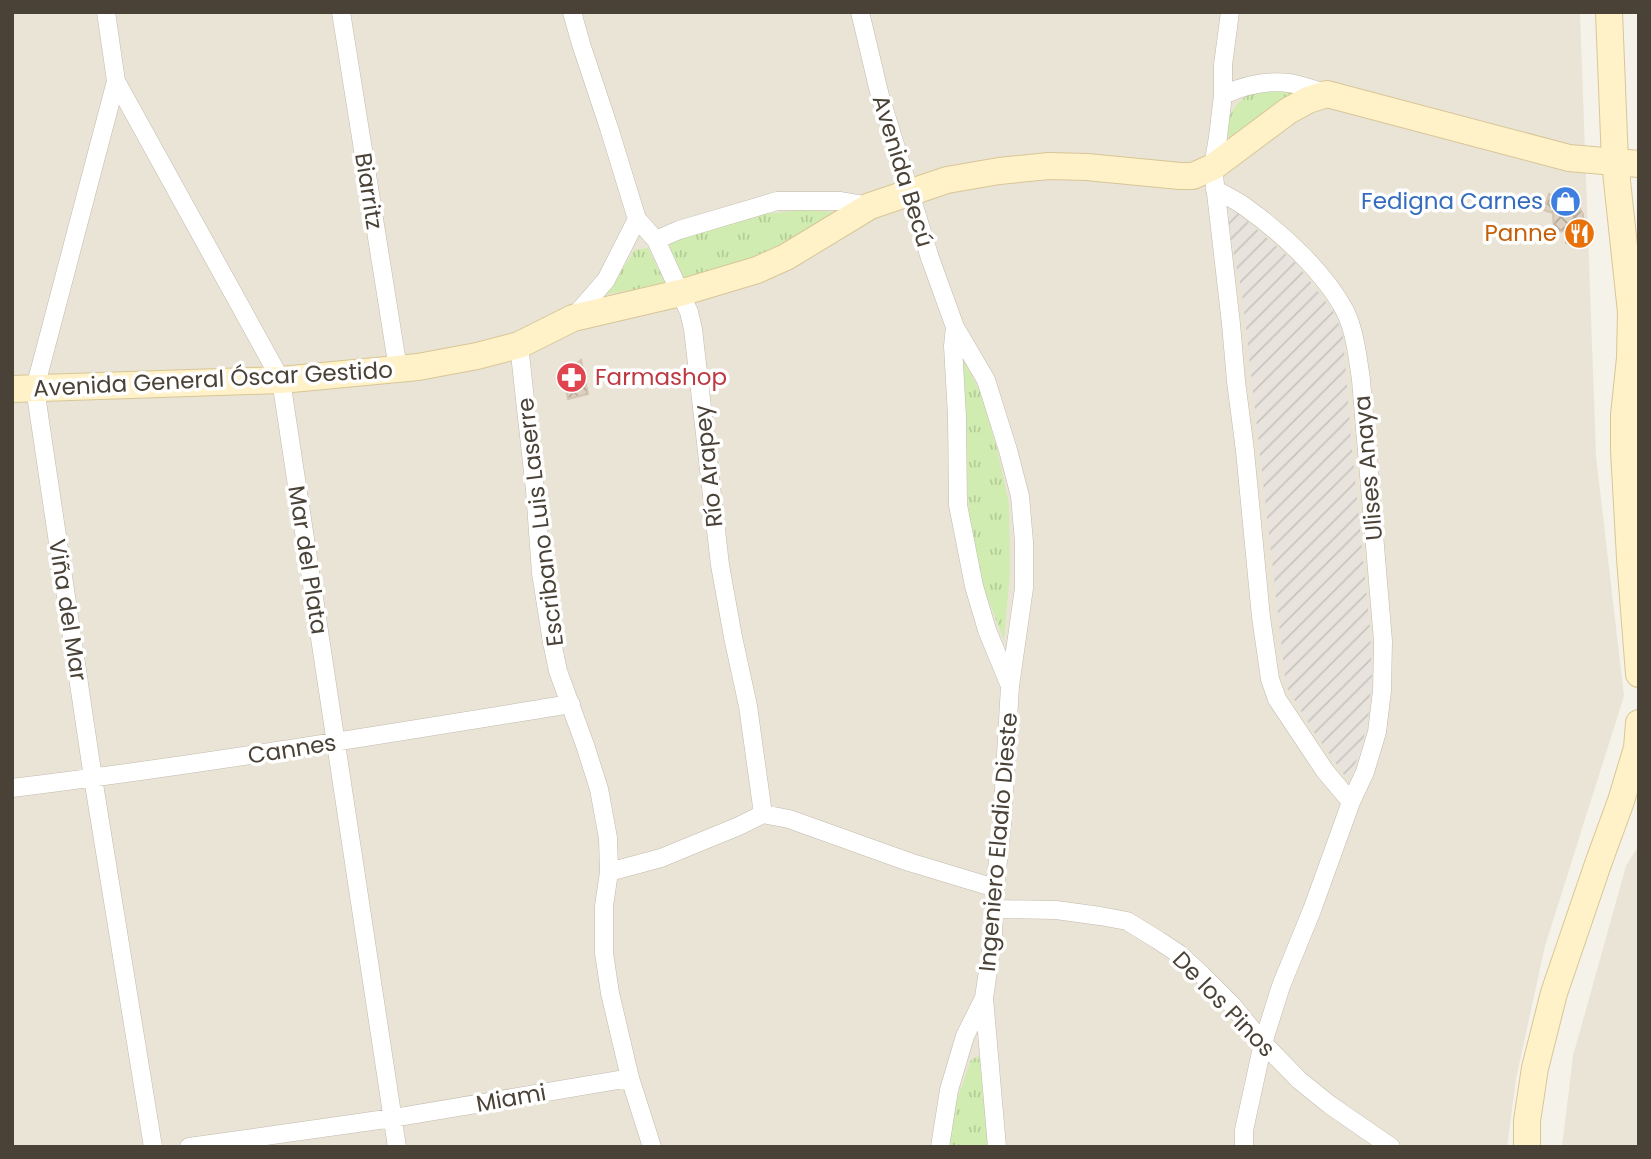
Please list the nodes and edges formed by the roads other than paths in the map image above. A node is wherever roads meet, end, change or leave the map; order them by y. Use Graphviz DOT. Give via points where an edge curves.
graph roads {
  1 [pos="106,12"];
  2 [pos="341,12"];
  3 [pos="572,12"];
  4 [pos="860,12"];
  5 [pos="1230,12"];
  6 [pos="1609,12"];
  7 [pos="117,81"];
  8 [pos="1223,94"];
  9 [pos="1327,94"];
  10 [pos="1627,163"];
  11 [pos="1214,178"];
  12 [pos="909,192"];
  13 [pos="870,206"];
  14 [pos="637,219"];
  15 [pos="656,240"];
  16 [pos="680,293"];
  17 [pos="573,318"];
  18 [pos="955,327"];
  19 [pos="519,345"];
  20 [pos="1635,363"];
  21 [pos="398,369"];
  22 [pos="281,380"];
  23 [pos="23,389"];
  24 [pos="1639,674"];
  25 [pos="1010,686"];
  26 [pos="570,704"];
  27 [pos="1638,740"];
  28 [pos="336,742"];
  29 [pos="93,778"];
  30 [pos="12,788"];
  31 [pos="1351,802"];
  32 [pos="763,814"];
  33 [pos="609,872"];
  34 [pos="995,888"];
  35 [pos="995,909"];
  36 [pos="984,998"];
  37 [pos="1264,1043"];
  38 [pos="630,1078"];
  39 [pos="393,1118"];
  40 [pos="153,1147"];
  41 [pos="190,1147"];
  42 [pos="397,1147"];
  43 [pos="652,1147"];
  44 [pos="940,1147"];
  45 [pos="998,1147"];
  46 [pos="1244,1147"];
  47 [pos="1391,1147"];
  48 [pos="1527,1147"];
  1 -- 7 [label="street, Mar del Plata"];
  2 -- 21 [label="street, Biarritz"];
  3 -- 14 [label="street, Río Arapey"];
  4 -- 12 [label="street, Avenida Becú"];
  5 -- 8 [label="street"];
  6 -- 10 [label="street"];
  7 -- 22 [label="street, Mar del Plata"];
  7 -- 23 [label="street, Viña del Mar"];
  8 -- 9 [label="street" via="1271,82"];
  8 -- 11 [label="street"];
  9 -- 10 [label="street" via="1569,158"];
  9 -- 11 [label="street, Avenida General Óscar Gestido" via="1288,111"];
  10 -- 20 [label="street"];
  11 -- 12 [label="street, Avenida General Óscar Gestido" via="1049,166 947,180"];
  11 -- 31 [label="street" via="1270,679 1296,729"];
  11 -- 31 [label="street, Ulises Anaya" via="1286,240 1327,284 1346,312 1356,350 1383,642 1377,732"];
  12 -- 13 [label="street, Avenida General Óscar Gestido"];
  12 -- 18 [label="street, Avenida Becú"];
  13 -- 15 [label="street, Avenida General Óscar Gestido" via="777,201"];
  13 -- 16 [label="street, Avenida General Óscar Gestido" via="786,257"];
  14 -- 15 [label="street, Río Arapey"];
  14 -- 17 [label="street, Avenida General Óscar Gestido" via="606,280"];
  15 -- 16 [label="street, Río Arapey"];
  16 -- 17 [label="street, Avenida General Óscar Gestido"];
  16 -- 32 [label="street, Río Arapey" via="693,328 720,565 748,706"];
  17 -- 19 [label="street, Avenida General Óscar Gestido"];
  18 -- 25 [label="street, Ingeniero Eladio Dieste" via="958,505 974,586"];
  18 -- 25 [label="street, Ingeniero Eladio Dieste" via="986,380 1020,496 1024,588"];
  19 -- 21 [label="street, Avenida General Óscar Gestido"];
  19 -- 26 [label="street, Escribano Luis Laserre" via="541,573 558,671"];
  20 -- 24 [label="street" via="1624,450"];
  21 -- 22 [label="street, Avenida General Óscar Gestido"];
  22 -- 23 [label="street, Avenida General Óscar Gestido"];
  22 -- 28 [label="street, Mar del Plata"];
  23 -- 29 [label="street, Viña del Mar"];
  25 -- 34 [label="street, Ingeniero Eladio Dieste"];
  26 -- 28 [label="street, Cannes"];
  26 -- 33 [label="street, Escribano Luis Laserre" via="599,789"];
  27 -- 48 [label="street" via="1554,993 1535,1068"];
  28 -- 29 [label="street, Cannes"];
  28 -- 39 [label="street, Mar del Plata"];
  29 -- 30 [label="street, Cannes"];
  29 -- 40 [label="street, Viña del Mar"];
  31 -- 37 [label="street, Ulises Anaya"];
  32 -- 33 [label="street" via="661,858"];
  32 -- 34 [label="street"];
  33 -- 38 [label="street, Escribano Luis Laserre" via="604,953"];
  34 -- 35 [label="street, Ingeniero Eladio Dieste"];
  35 -- 36 [label="street, Ingeniero Eladio Dieste"];
  35 -- 37 [label="street, De los Pinos" via="1056,910 1127,921 1179,954"];
  36 -- 44 [label="street, Ingeniero Eladio Dieste" via="965,1036"];
  36 -- 45 [label="street, Ingeniero Eladio Dieste"];
  37 -- 46 [label="street, Ulises Anaya"];
  37 -- 47 [label="street, De los Pinos" via="1299,1080"];
  38 -- 39 [label="street, Miami"];
  38 -- 43 [label="street, Escribano Luis Laserre"];
  39 -- 41 [label="street, Miami"];
  39 -- 42 [label="street, Mar del Plata"];
}
